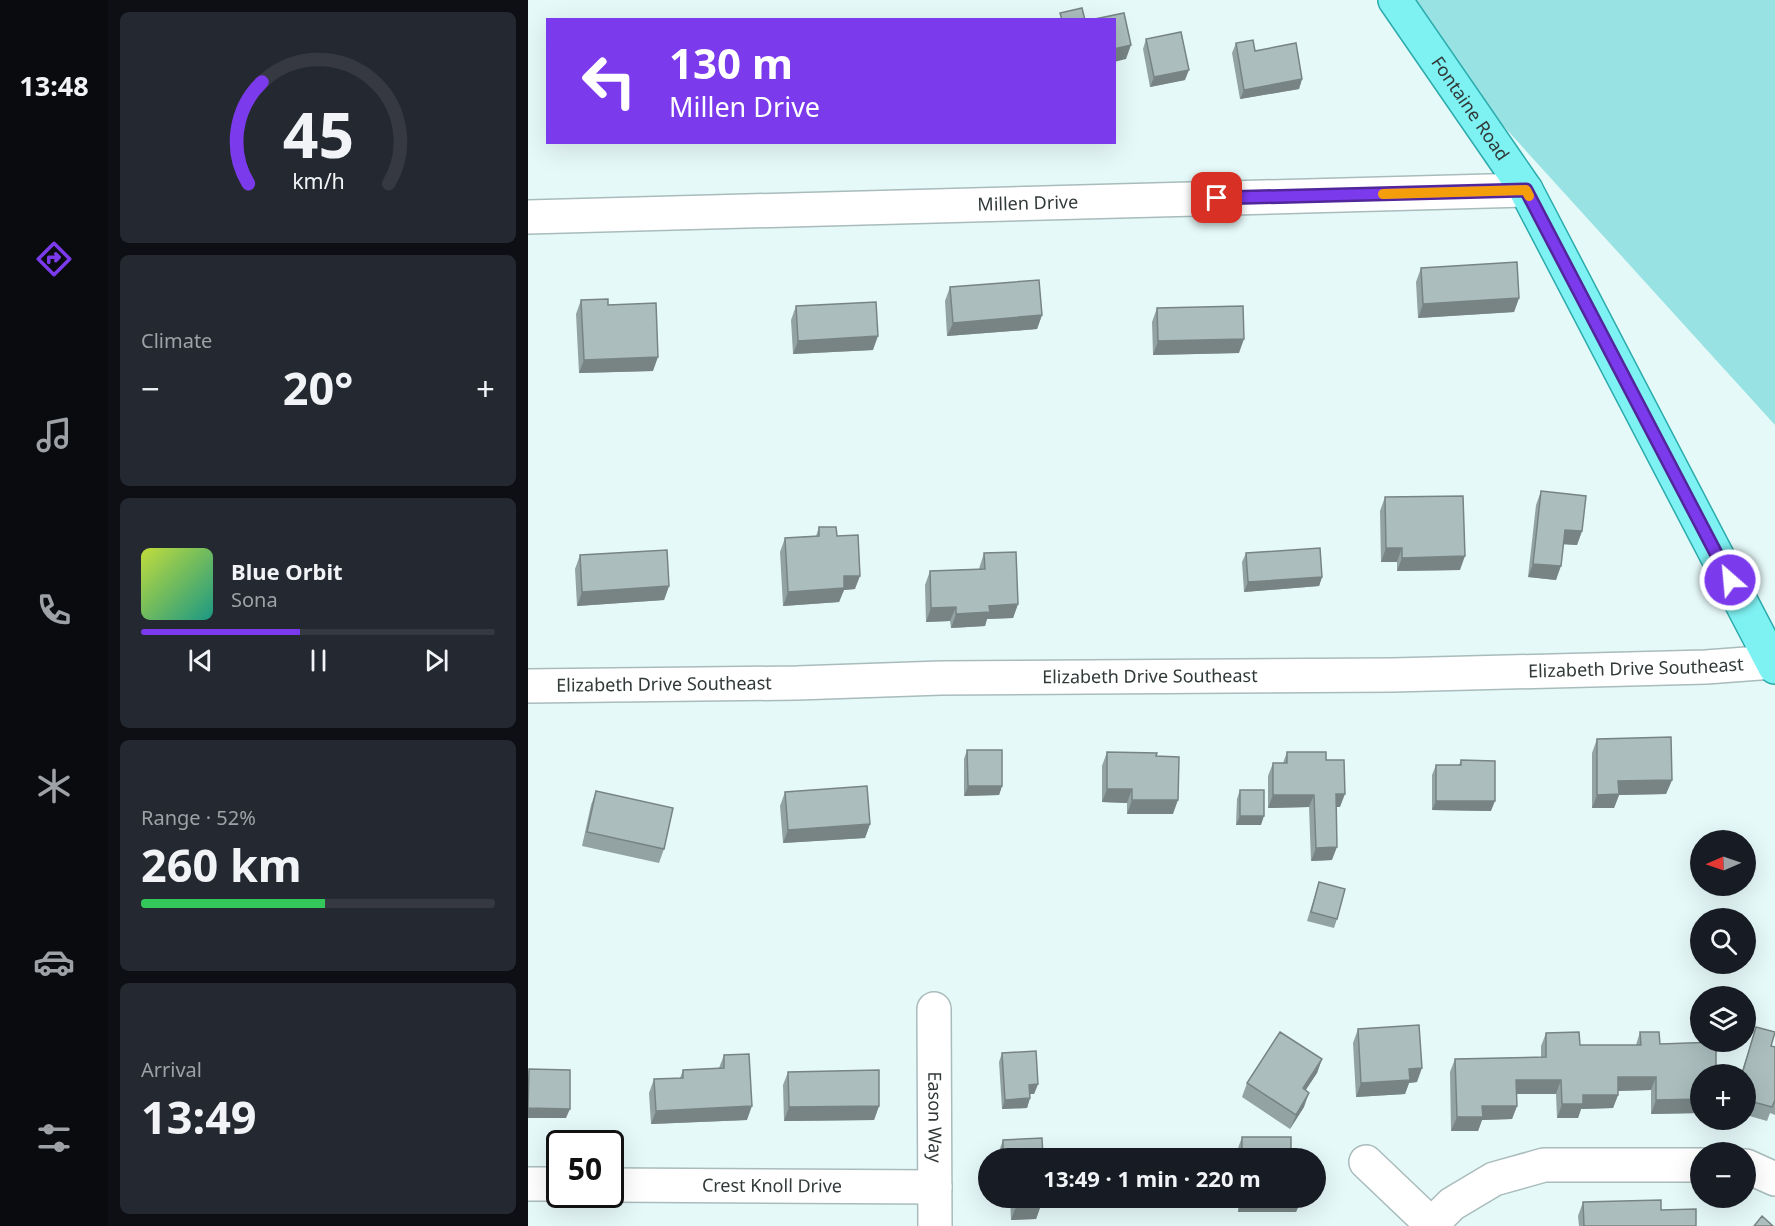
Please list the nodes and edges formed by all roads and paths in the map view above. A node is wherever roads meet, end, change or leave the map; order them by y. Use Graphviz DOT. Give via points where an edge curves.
graph roads {
  1 [pos="1395,0"];
  2 [pos="1526,190"];
  3 [pos="528,217"];
  4 [pos="1774,664"];
  5 [pos="528,686"];
  6 [pos="934,1009"];
  7 [pos="1366,1162"];
  8 [pos="1690,1165"];
  9 [pos="1756,1170"];
  10 [pos="1775,1179"];
  11 [pos="528,1184"];
  12 [pos="546,1184"];
  13 [pos="624,1185"];
  14 [pos="935,1187"];
  15 [pos="1430,1225"];
  16 [pos="935,1226"];
  1 -- 2 [label="main road, Fontaine Road"];
  2 -- 3 [label="street, Millen Drive"];
  2 -- 4 [label="main road, Fontaine Road"];
  4 -- 5 [label="street, Elizabeth Drive Southeast" via="1393,675"];
  6 -- 14 [label="street, Eason Way"];
  7 -- 15 [label="street"];
  8 -- 15 [label="street" via="1544,1165 1494,1179 1452,1204"];
  9 -- 10 [label="street"];
  11 -- 12 [label="street"];
  13 -- 14 [label="street, Crest Knoll Drive"];
  14 -- 16 [label="street, Eason Way"];
}
